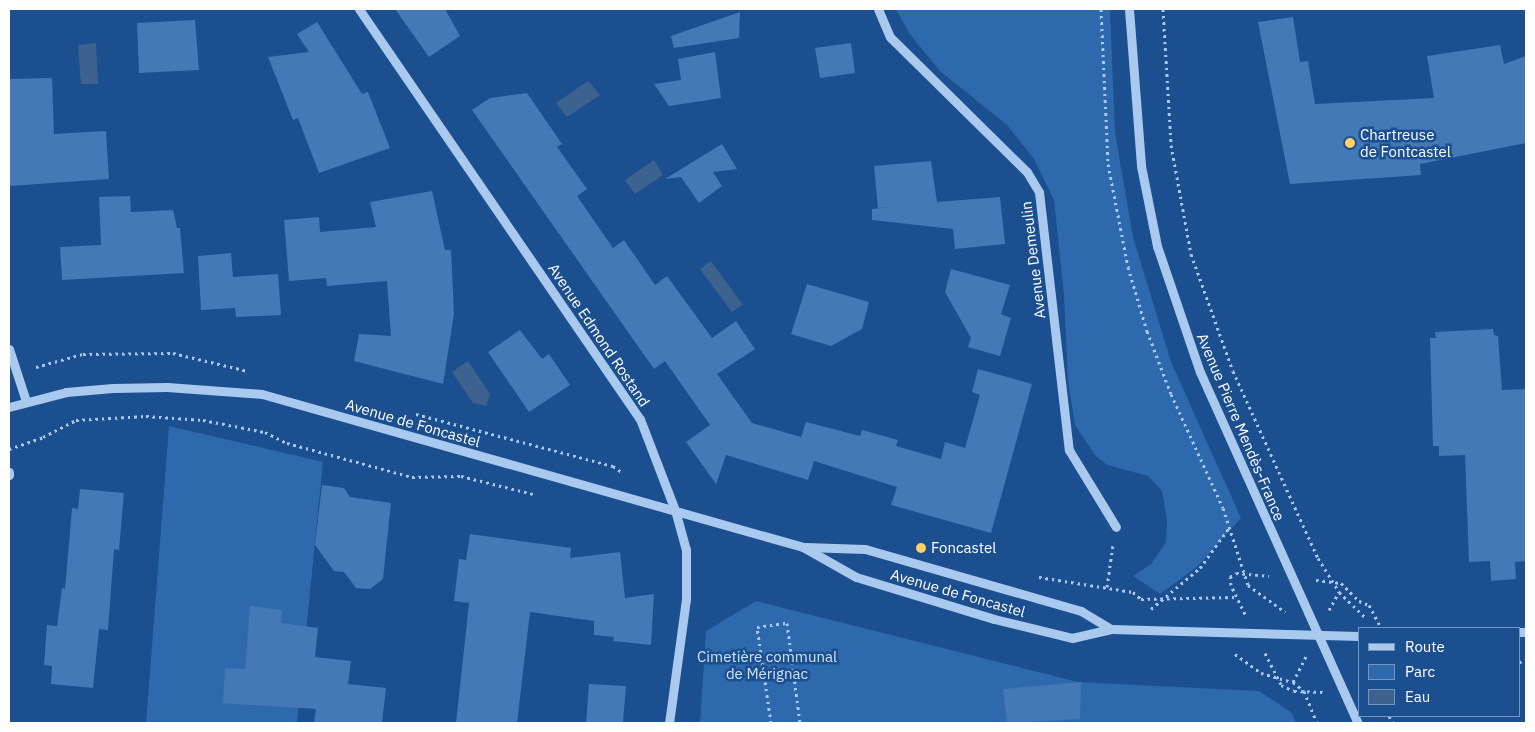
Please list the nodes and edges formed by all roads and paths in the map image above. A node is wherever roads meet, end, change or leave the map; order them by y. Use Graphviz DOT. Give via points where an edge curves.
graph roads {
  1 [pos="359,9"];
  2 [pos="878,9"];
  3 [pos="1129,9"];
  4 [pos="1163,9"];
  5 [pos="9,349"];
  6 [pos="26,401"];
  7 [pos="9,406"];
  8 [pos="9,450"];
  9 [pos="543,494"];
  10 [pos="675,510"];
  11 [pos="1116,527"];
  12 [pos="1230,528"];
  13 [pos="803,547"];
  14 [pos="1106,587"];
  15 [pos="1133,592"];
  16 [pos="1237,597"];
  17 [pos="1163,599"];
  18 [pos="1375,627"];
  19 [pos="1111,629"];
  20 [pos="1127,630"];
  21 [pos="1204,632"];
  22 [pos="1255,632"];
  23 [pos="1316,635"];
  24 [pos="1358,636"];
  25 [pos="1278,679"];
  26 [pos="1293,682"];
  27 [pos="1304,691"];
  28 [pos="1343,692"];
  29 [pos="669,723"];
  30 [pos="771,723"];
  31 [pos="800,723"];
  32 [pos="1317,723"];
  33 [pos="1358,723"];
  1 -- 10 [label="street, Avenue Edmond Rostand" via="640,419"];
  2 -- 11 [label="street, Avenue Demeulin" via="890,37 1027,172 1039,192 1069,450"];
  3 -- 23 [label="street, Avenue Pierre Mendès-France" via="1141,166 1157,246 1200,372"];
  4 -- 18 [label="path" via="1171,145 1191,254 1234,371 1318,558 1339,592"];
  5 -- 6 [label="street"];
  6 -- 7 [label="street, Avenue de Foncastel"];
  6 -- 10 [label="street, Avenue de Foncastel" via="66,392 122,388 166,387 262,394"];
  8 -- 9 [label="path" via="76,420 146,416 203,420 264,432 287,443 412,477 461,476 525,493"];
  10 -- 13 [label="street, Avenue de Foncastel"];
  10 -- 29 [label="street, Avenue Edmond Rostand" via="686,550 686,600"];
  11 -- 14 [label="path"];
  12 -- 17 [label="path" via="1200,568"];
  13 -- 19 [label="street, Avenue de Foncastel" via="865,549 1081,611"];
  13 -- 19 [label="street, Avenue de Foncastel" via="856,577 994,619 1072,638"];
  15 -- 17 [label="path" via="1141,598"];
  16 -- 17 [label="path"];
  17 -- 20 [label="path"];
  19 -- 20 [label="street, Avenue de Foncastel"];
  20 -- 21 [label="street, Avenue de Foncastel"];
  21 -- 22 [label="street, Avenue de Foncastel"];
  21 -- 25 [label="path" via="1261,673"];
  22 -- 23 [label="street, Avenue de Foncastel"];
  22 -- 25 [label="path"];
  23 -- 24 [label="street, Avenue de Foncastel"];
  23 -- 26 [label="path"];
  23 -- 28 [label="street, Avenue Pierre Mendès-France"];
  25 -- 26 [label="path"];
  25 -- 27 [label="path" via="1281,685 1294,691"];
  26 -- 27 [label="path"];
  27 -- 28 [label="path"];
  27 -- 32 [label="path"];
  28 -- 33 [label="street, Avenue Pierre Mendès-France"];
  30 -- 31 [label="path" via="757,627 786,623"];
}
